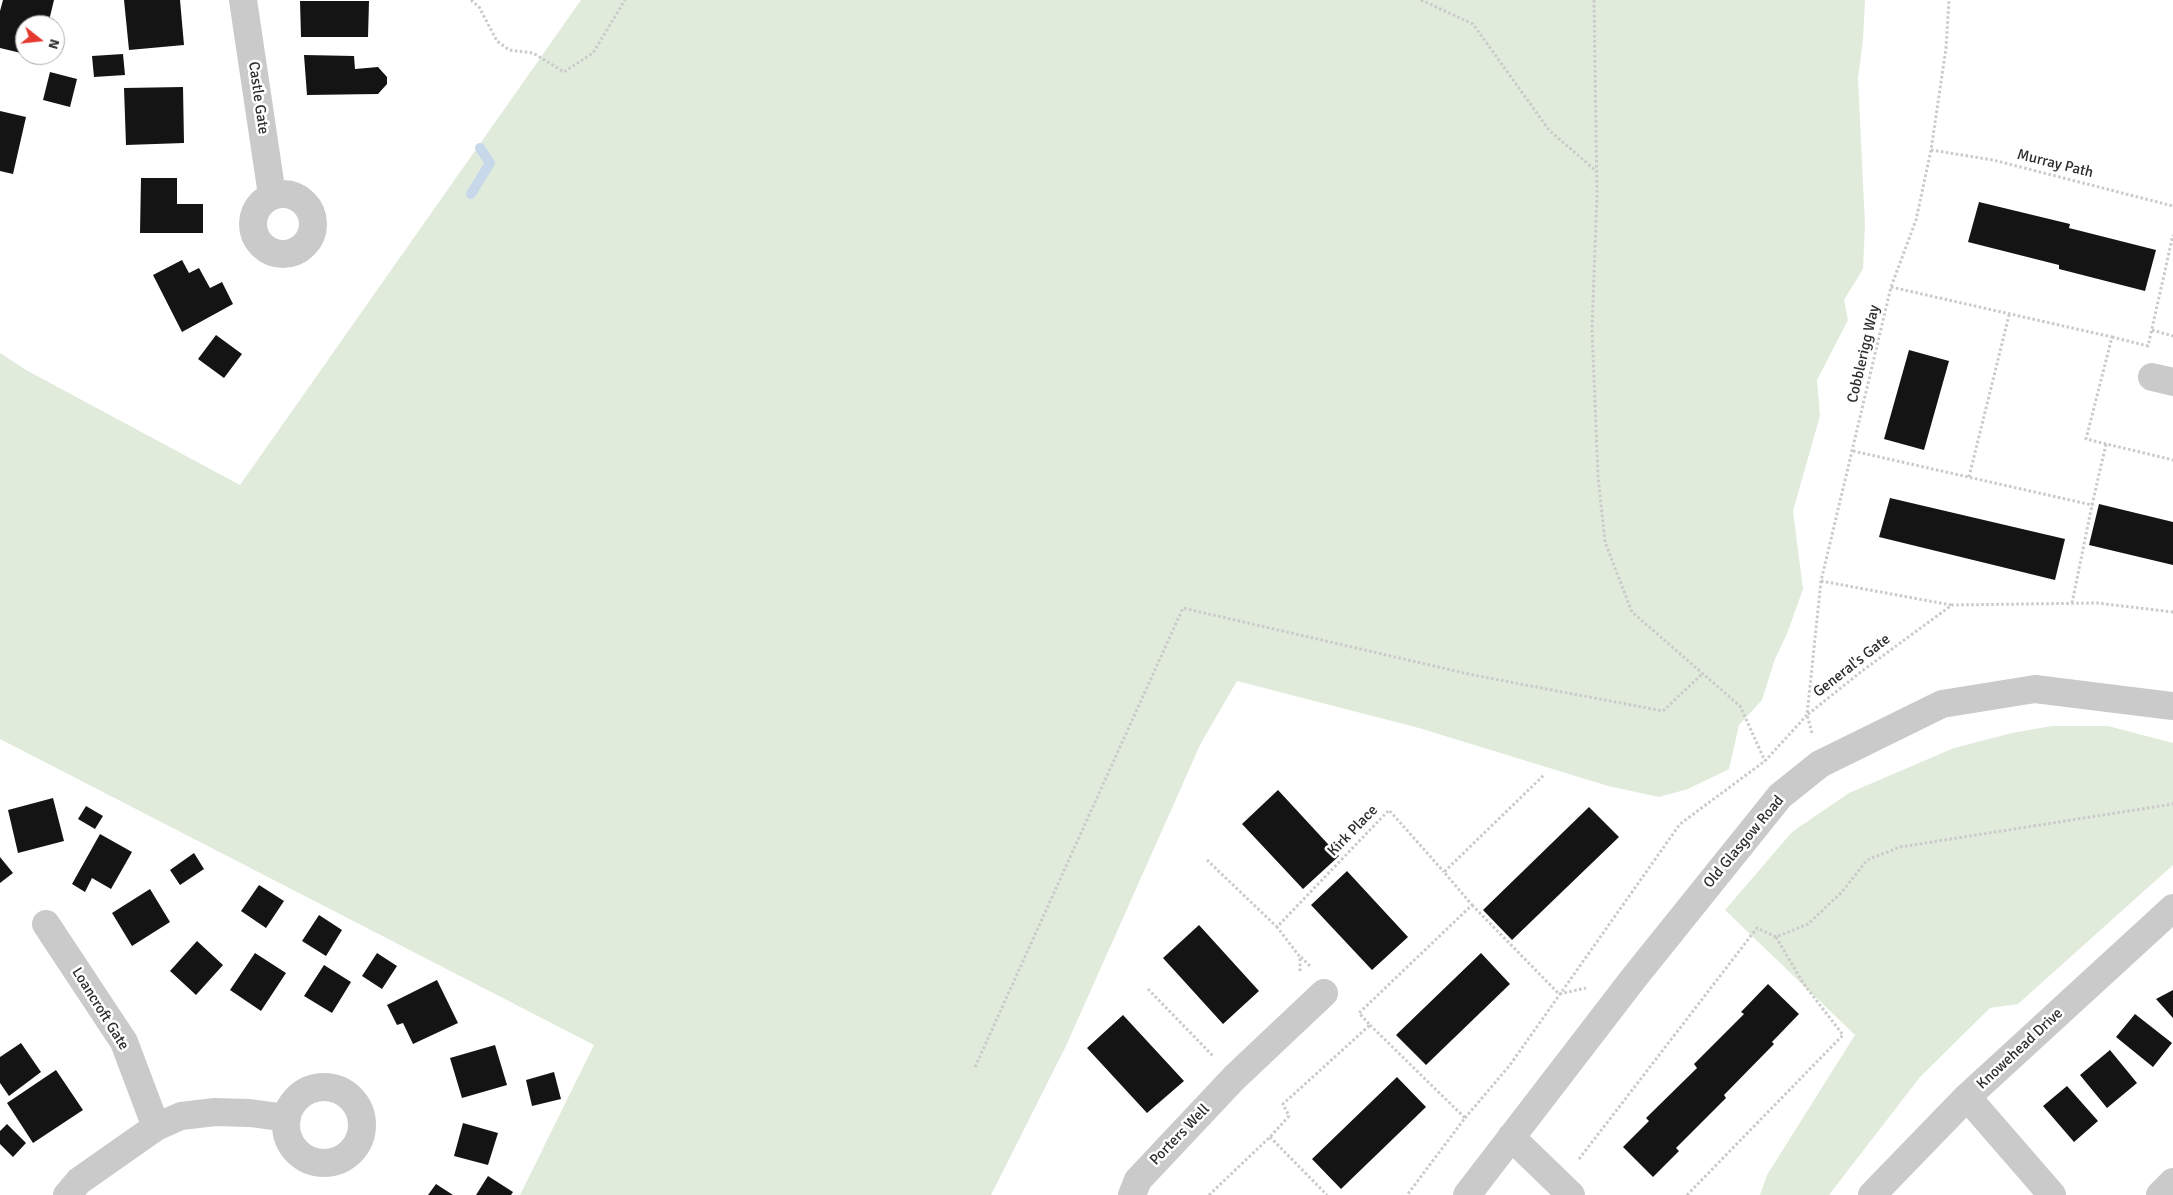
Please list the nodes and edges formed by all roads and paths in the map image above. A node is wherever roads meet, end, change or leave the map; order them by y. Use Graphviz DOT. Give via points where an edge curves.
graph roads {
  1 [pos="243,0"];
  2 [pos="471,0"];
  3 [pos="625,0"];
  4 [pos="1421,0"];
  5 [pos="1594,0"];
  6 [pos="1949,0"];
  7 [pos="1931,150"];
  8 [pos="1596,171"];
  9 [pos="272,195"];
  10 [pos="2173,206"];
  11 [pos="2173,235"];
  12 [pos="1891,288"];
  13 [pos="2010,315"];
  14 [pos="2152,330"];
  15 [pos="2173,336"];
  16 [pos="2112,337"];
  17 [pos="2106,444"];
  18 [pos="1853,451"];
  19 [pos="2173,460"];
  20 [pos="1969,477"];
  21 [pos="2092,505"];
  22 [pos="1821,581"];
  23 [pos="2072,603"];
  24 [pos="1952,605"];
  25 [pos="2173,612"];
  26 [pos="1702,674"];
  27 [pos="2173,706"];
  28 [pos="1807,715"];
  29 [pos="1765,761"];
  30 [pos="1820,764"];
  31 [pos="1545,774"];
  32 [pos="1780,796"];
  33 [pos="2173,804"];
  34 [pos="1207,860"];
  35 [pos="1444,872"];
  36 [pos="1472,905"];
  37 [pos="2173,908"];
  38 [pos="46,924"];
  39 [pos="1277,927"];
  40 [pos="1776,937"];
  41 [pos="1633,979"];
  42 [pos="1148,989"];
  43 [pos="1324,994"];
  44 [pos="1559,994"];
  45 [pos="1300,1016"];
  46 [pos="1370,1025"];
  47 [pos="975,1067"];
  48 [pos="1234,1078"];
  49 [pos="1968,1097"];
  50 [pos="287,1118"];
  51 [pos="1465,1118"];
  52 [pos="156,1127"];
  53 [pos="1270,1137"];
  54 [pos="1511,1138"];
  55 [pos="2173,1182"];
  56 [pos="1565,1190"];
  57 [pos="67,1195"];
  58 [pos="1132,1195"];
  59 [pos="1208,1195"];
  60 [pos="1327,1195"];
  61 [pos="1407,1195"];
  62 [pos="1468,1195"];
  63 [pos="1687,1195"];
  64 [pos="1872,1195"];
  65 [pos="2052,1195"];
  66 [pos="2160,1195"];
  1 -- 9 [label="street, Castle Gate"];
  2 -- 3 [label="path" via="479,7 497,41 509,50 533,53 564,72 593,53"];
  4 -- 8 [label="path" via="1473,24 1549,130"];
  5 -- 8 [label="path"];
  6 -- 7 [label="path, Cobblerigg Way" via="1946,48"];
  7 -- 10 [label="path, Murray Path" via="1994,160"];
  7 -- 12 [label="path, Cobblerigg Way" via="1916,220"];
  8 -- 26 [label="path" via="1592,329 1598,476 1605,542 1632,612"];
  11 -- 14 [label="path"];
  12 -- 13 [label="path"];
  12 -- 18 [label="path, Cobblerigg Way"];
  13 -- 16 [label="path"];
  13 -- 20 [label="path"];
  14 -- 15 [label="path"];
  14 -- 16 [label="path" via="2148,346"];
  16 -- 17 [label="path" via="2086,439"];
  17 -- 19 [label="path"];
  17 -- 21 [label="path"];
  18 -- 20 [label="path"];
  18 -- 22 [label="path, Cobblerigg Way"];
  20 -- 21 [label="path"];
  21 -- 23 [label="path"];
  22 -- 24 [label="path"];
  22 -- 28 [label="path, Cobblerigg Way"];
  23 -- 24 [label="path"];
  23 -- 25 [label="path" via="2097,602"];
  24 -- 28 [label="path, General's Gate" via="1862,670"];
  26 -- 29 [label="path" via="1740,706"];
  26 -- 47 [label="path" via="1663,711 1473,675 1183,608"];
  27 -- 30 [label="street, Old Glasgow Road" via="2035,689 1952,702"];
  28 -- 29 [label="path"];
  28 -- 30 [label="path, General's Gate"];
  29 -- 32 [label="path"];
  29 -- 44 [label="path" via="1680,824"];
  30 -- 32 [label="street, Old Glasgow Road"];
  31 -- 35 [label="path"];
  32 -- 41 [label="street, Old Glasgow Road"];
  33 -- 40 [label="path" via="1900,847 1867,860 1842,892 1808,924"];
  34 -- 39 [label="path"];
  35 -- 36 [label="path"];
  35 -- 39 [label="path, Kirk Place" via="1389,810"];
  36 -- 44 [label="path"];
  36 -- 46 [label="path" via="1359,1013"];
  37 -- 49 [label="street, Knowehead Drive"];
  38 -- 52 [label="street, Loancroft Gate" via="124,1042"];
  39 -- 45 [label="path" via="1300,957"];
  40 -- 56 [label="path" via="1757,928"];
  40 -- 63 [label="path" via="1803,982 1843,1035"];
  41 -- 44 [label="path"];
  41 -- 54 [label="street, Old Glasgow Road"];
  42 -- 48 [label="path"];
  43 -- 45 [label="street, Porters Well"];
  44 -- 51 [label="path" via="1510,1065"];
  45 -- 48 [label="street, Porters Well"];
  46 -- 51 [label="path"];
  46 -- 53 [label="path" via="1282,1104 1289,1116"];
  48 -- 58 [label="street, Porters Well" via="1138,1180"];
  49 -- 64 [label="street, Knowehead Drive"];
  49 -- 65 [label="street"];
  50 -- 52 [label="street" via="215,1112 181,1116"];
  51 -- 61 [label="path"];
  52 -- 57 [label="street" via="79,1181"];
  53 -- 59 [label="path"];
  53 -- 60 [label="path"];
  54 -- 56 [label="street"];
  54 -- 62 [label="street, Old Glasgow Road"];
  55 -- 66 [label="street"];
}
